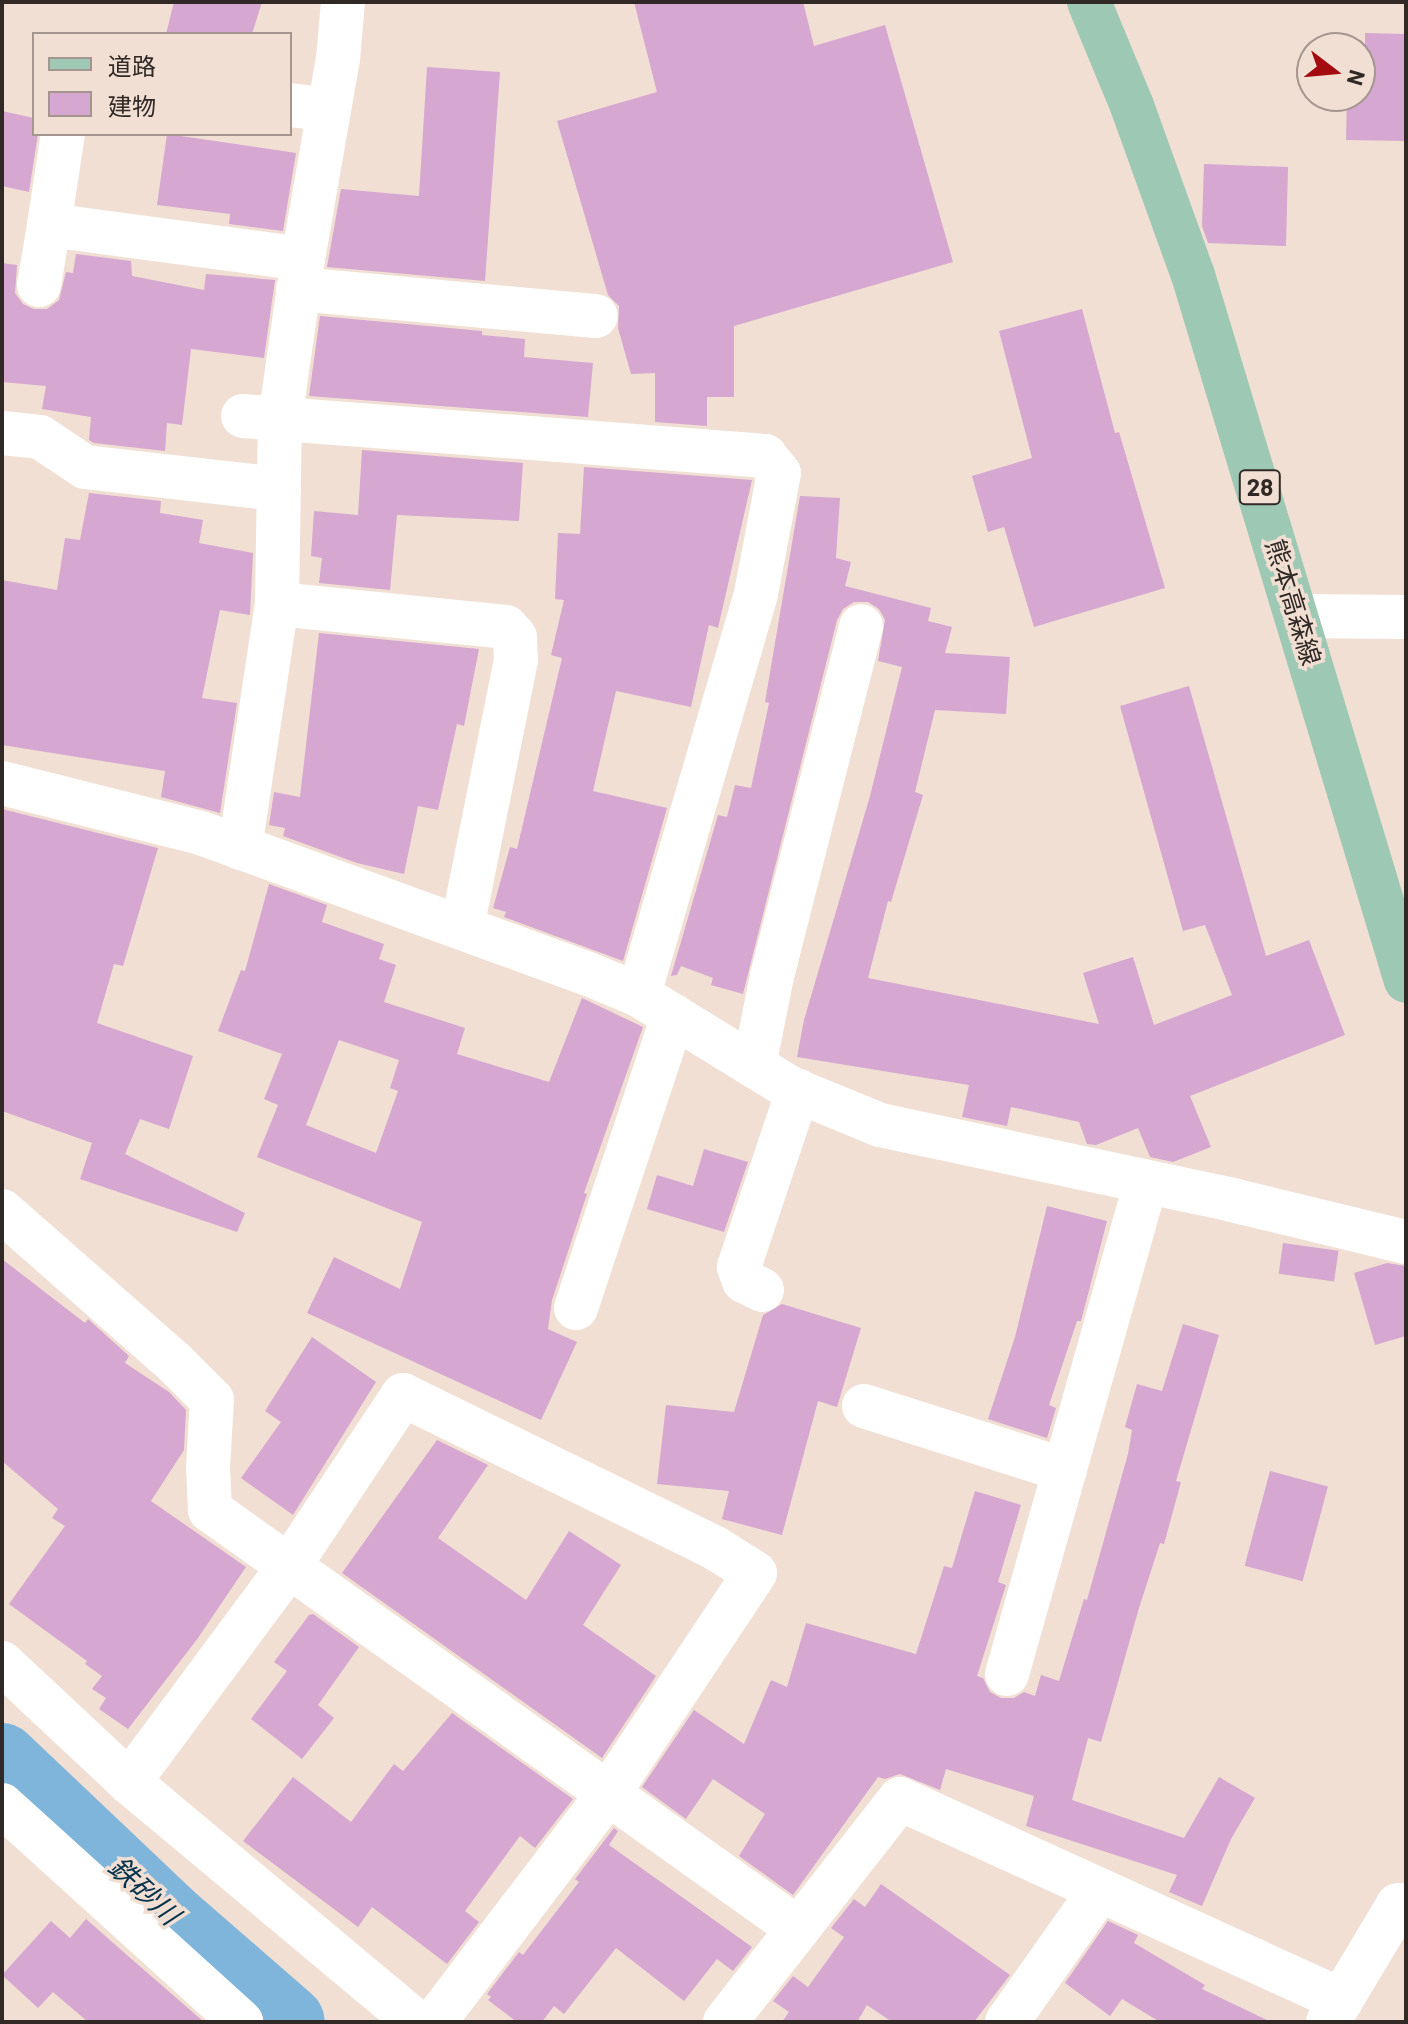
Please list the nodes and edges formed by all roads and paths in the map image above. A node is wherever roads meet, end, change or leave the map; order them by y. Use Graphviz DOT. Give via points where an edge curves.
graph roads {
  1 [pos="343,2"];
  2 [pos="1089,2"];
  3 [pos="310,107"];
  4 [pos="63,136"];
  5 [pos="49,225"];
  6 [pos="301,274"];
  7 [pos="39,285"];
  8 [pos="596,316"];
  9 [pos="261,418"];
  10 [pos="2,433"];
  11 [pos="279,489"];
  12 [pos="277,604"];
  13 [pos="1298,616"];
  14 [pos="1406,617"];
  15 [pos="861,626"];
  16 [pos="2,783"];
  17 [pos="240,848"];
  18 [pos="462,928"];
  19 [pos="1406,981"];
  20 [pos="656,1005"];
  21 [pos="754,1066"];
  22 [pos="798,1091"];
  23 [pos="1146,1182"];
  24 [pos="2,1211"];
  25 [pos="1406,1242"];
  26 [pos="762,1290"];
  27 [pos="576,1308"];
  28 [pos="864,1406"];
  29 [pos="1065,1470"];
  30 [pos="290,1565"];
  31 [pos="2,1663"];
  32 [pos="1007,1674"];
  33 [pos="129,1782"];
  34 [pos="608,1794"];
  35 [pos="2,1805"];
  36 [pos="1100,1890"];
  37 [pos="1406,1905"];
  38 [pos="797,1928"];
  39 [pos="1335,2011"];
  40 [pos="241,2022"];
  41 [pos="416,2022"];
  42 [pos="434,2022"];
  43 [pos="725,2022"];
  44 [pos="1007,2022"];
  1 -- 3 [label="street"];
  2 -- 13 [label="main road, 熊本高森線 / 28" via="1193,275"];
  3 -- 6 [label="street"];
  4 -- 5 [label="street"];
  5 -- 6 [label="street"];
  5 -- 7 [label="street"];
  6 -- 8 [label="street"];
  6 -- 9 [label="street"];
  9 -- 11 [label="street"];
  9 -- 20 [label="street" via="765,456 779,473 756,594"];
  10 -- 11 [label="street" via="40,437 85,467"];
  11 -- 12 [label="street"];
  12 -- 17 [label="street"];
  12 -- 18 [label="street" via="506,627 515,637 516,660"];
  13 -- 14 [label="street"];
  13 -- 19 [label="main road, 熊本高森線 / 28"];
  15 -- 21 [label="street"];
  16 -- 17 [label="street" via="201,833"];
  17 -- 18 [label="street"];
  18 -- 20 [label="street"];
  20 -- 21 [label="street"];
  20 -- 27 [label="street"];
  21 -- 22 [label="street"];
  22 -- 23 [label="street" via="880,1125"];
  22 -- 26 [label="street" via="739,1267 744,1281"];
  23 -- 25 [label="street"];
  23 -- 29 [label="street"];
  24 -- 30 [label="street" via="212,1400 210,1510"];
  28 -- 29 [label="street"];
  29 -- 32 [label="street"];
  30 -- 33 [label="street"];
  30 -- 34 [label="street"];
  30 -- 34 [label="street" via="403,1395 715,1548 755,1573"];
  31 -- 33 [label="street"];
  33 -- 41 [label="street"];
  34 -- 38 [label="street"];
  34 -- 42 [label="street"];
  35 -- 40 [label="street"];
  36 -- 38 [label="street" via="900,1799"];
  36 -- 39 [label="street"];
  36 -- 44 [label="street"];
  37 -- 39 [label="street" via="1398,1905"];
  38 -- 43 [label="street"];
}
